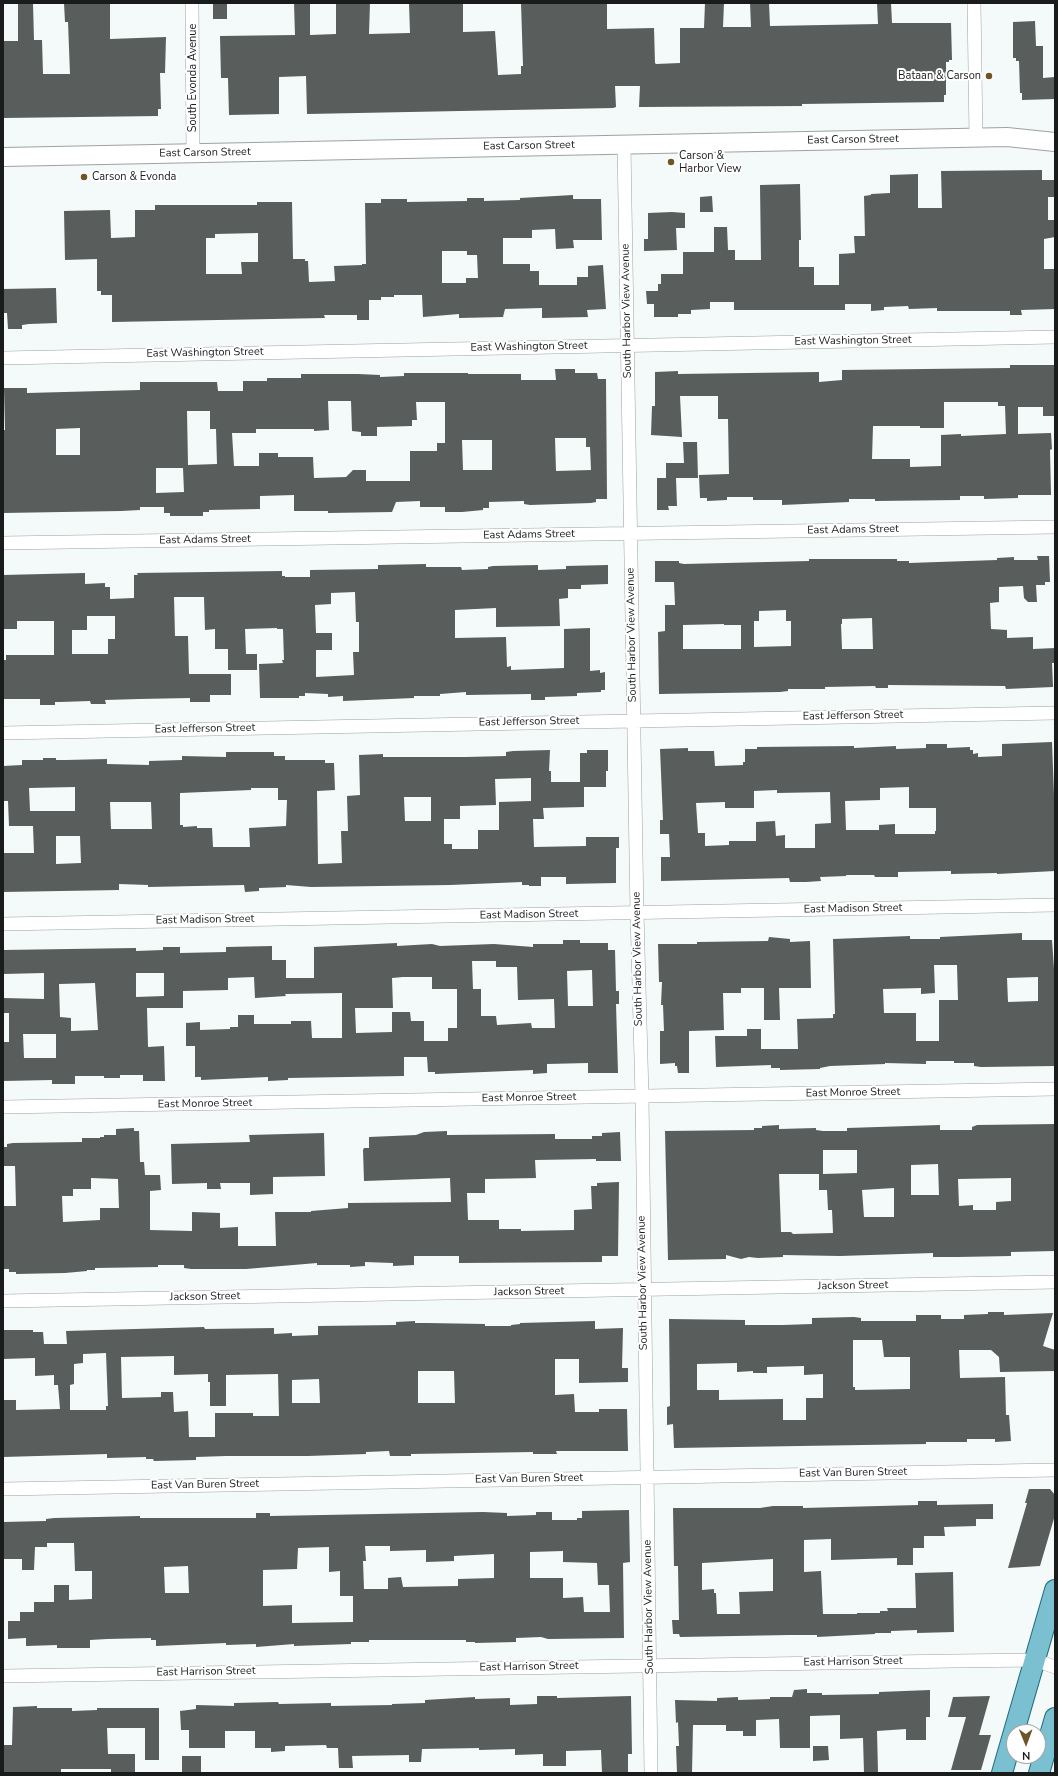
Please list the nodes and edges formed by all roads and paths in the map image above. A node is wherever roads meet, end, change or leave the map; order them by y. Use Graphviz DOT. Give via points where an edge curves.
graph roads {
  1 [pos="192,3"];
  2 [pos="974,3"];
  3 [pos="976,138"];
  4 [pos="1055,142"];
  5 [pos="624,145"];
  6 [pos="193,153"];
  7 [pos="3,157"];
  8 [pos="1055,337"];
  9 [pos="627,345"];
  10 [pos="3,358"];
  11 [pos="1055,527"];
  12 [pos="630,534"];
  13 [pos="3,543"];
  14 [pos="1055,712"];
  15 [pos="634,720"];
  16 [pos="3,733"];
  17 [pos="1055,905"];
  18 [pos="637,913"];
  19 [pos="3,924"];
  20 [pos="1055,1089"];
  21 [pos="642,1096"];
  22 [pos="3,1107"];
  23 [pos="1055,1282"];
  24 [pos="643,1290"];
  25 [pos="3,1301"];
  26 [pos="1055,1470"];
  27 [pos="646,1477"];
  28 [pos="3,1489"];
  29 [pos="1055,1590"];
  30 [pos="1035,1660"];
  31 [pos="650,1666"];
  32 [pos="1055,1667"];
  33 [pos="3,1676"];
  34 [pos="1055,1718"];
  35 [pos="651,1773"];
  36 [pos="1002,1773"];
  37 [pos="1039,1773"];
  1 -- 6 [label="street, South Evonda Avenue"];
  2 -- 3 [label="street"];
  3 -- 4 [label="main road, East Carson Street" via="1007,137"];
  3 -- 5 [label="main road, East Carson Street"];
  5 -- 6 [label="main road, East Carson Street"];
  5 -- 9 [label="street, South Harbor View Avenue"];
  6 -- 7 [label="main road, East Carson Street"];
  8 -- 9 [label="street, East Washington Street"];
  9 -- 10 [label="street, East Washington Street"];
  9 -- 12 [label="street, South Harbor View Avenue"];
  11 -- 12 [label="street, East Adams Street"];
  12 -- 13 [label="street, East Adams Street"];
  12 -- 15 [label="street, South Harbor View Avenue"];
  14 -- 15 [label="street, East Jefferson Street"];
  15 -- 16 [label="street, East Jefferson Street"];
  15 -- 18 [label="street, South Harbor View Avenue"];
  17 -- 18 [label="street, East Madison Street"];
  18 -- 19 [label="street, East Madison Street"];
  18 -- 21 [label="street, South Harbor View Avenue"];
  20 -- 21 [label="street, East Monroe Street"];
  21 -- 22 [label="street, East Monroe Street"];
  21 -- 24 [label="street, South Harbor View Avenue"];
  23 -- 24 [label="street, Jackson Street"];
  24 -- 25 [label="street, Jackson Street"];
  24 -- 27 [label="street, South Harbor View Avenue"];
  26 -- 27 [label="street, East Van Buren Street"];
  27 -- 28 [label="street, East Van Buren Street"];
  27 -- 31 [label="street, South Harbor View Avenue"];
  29 -- 30 [label="main road"];
  30 -- 31 [label="street, East Harrison Street"];
  30 -- 32 [label="street, East Harrison Street"];
  30 -- 36 [label="main road"];
  31 -- 33 [label="street, East Harrison Street"];
  31 -- 35 [label="street, South Harbor View Avenue"];
  34 -- 37 [label="main road"];
}
